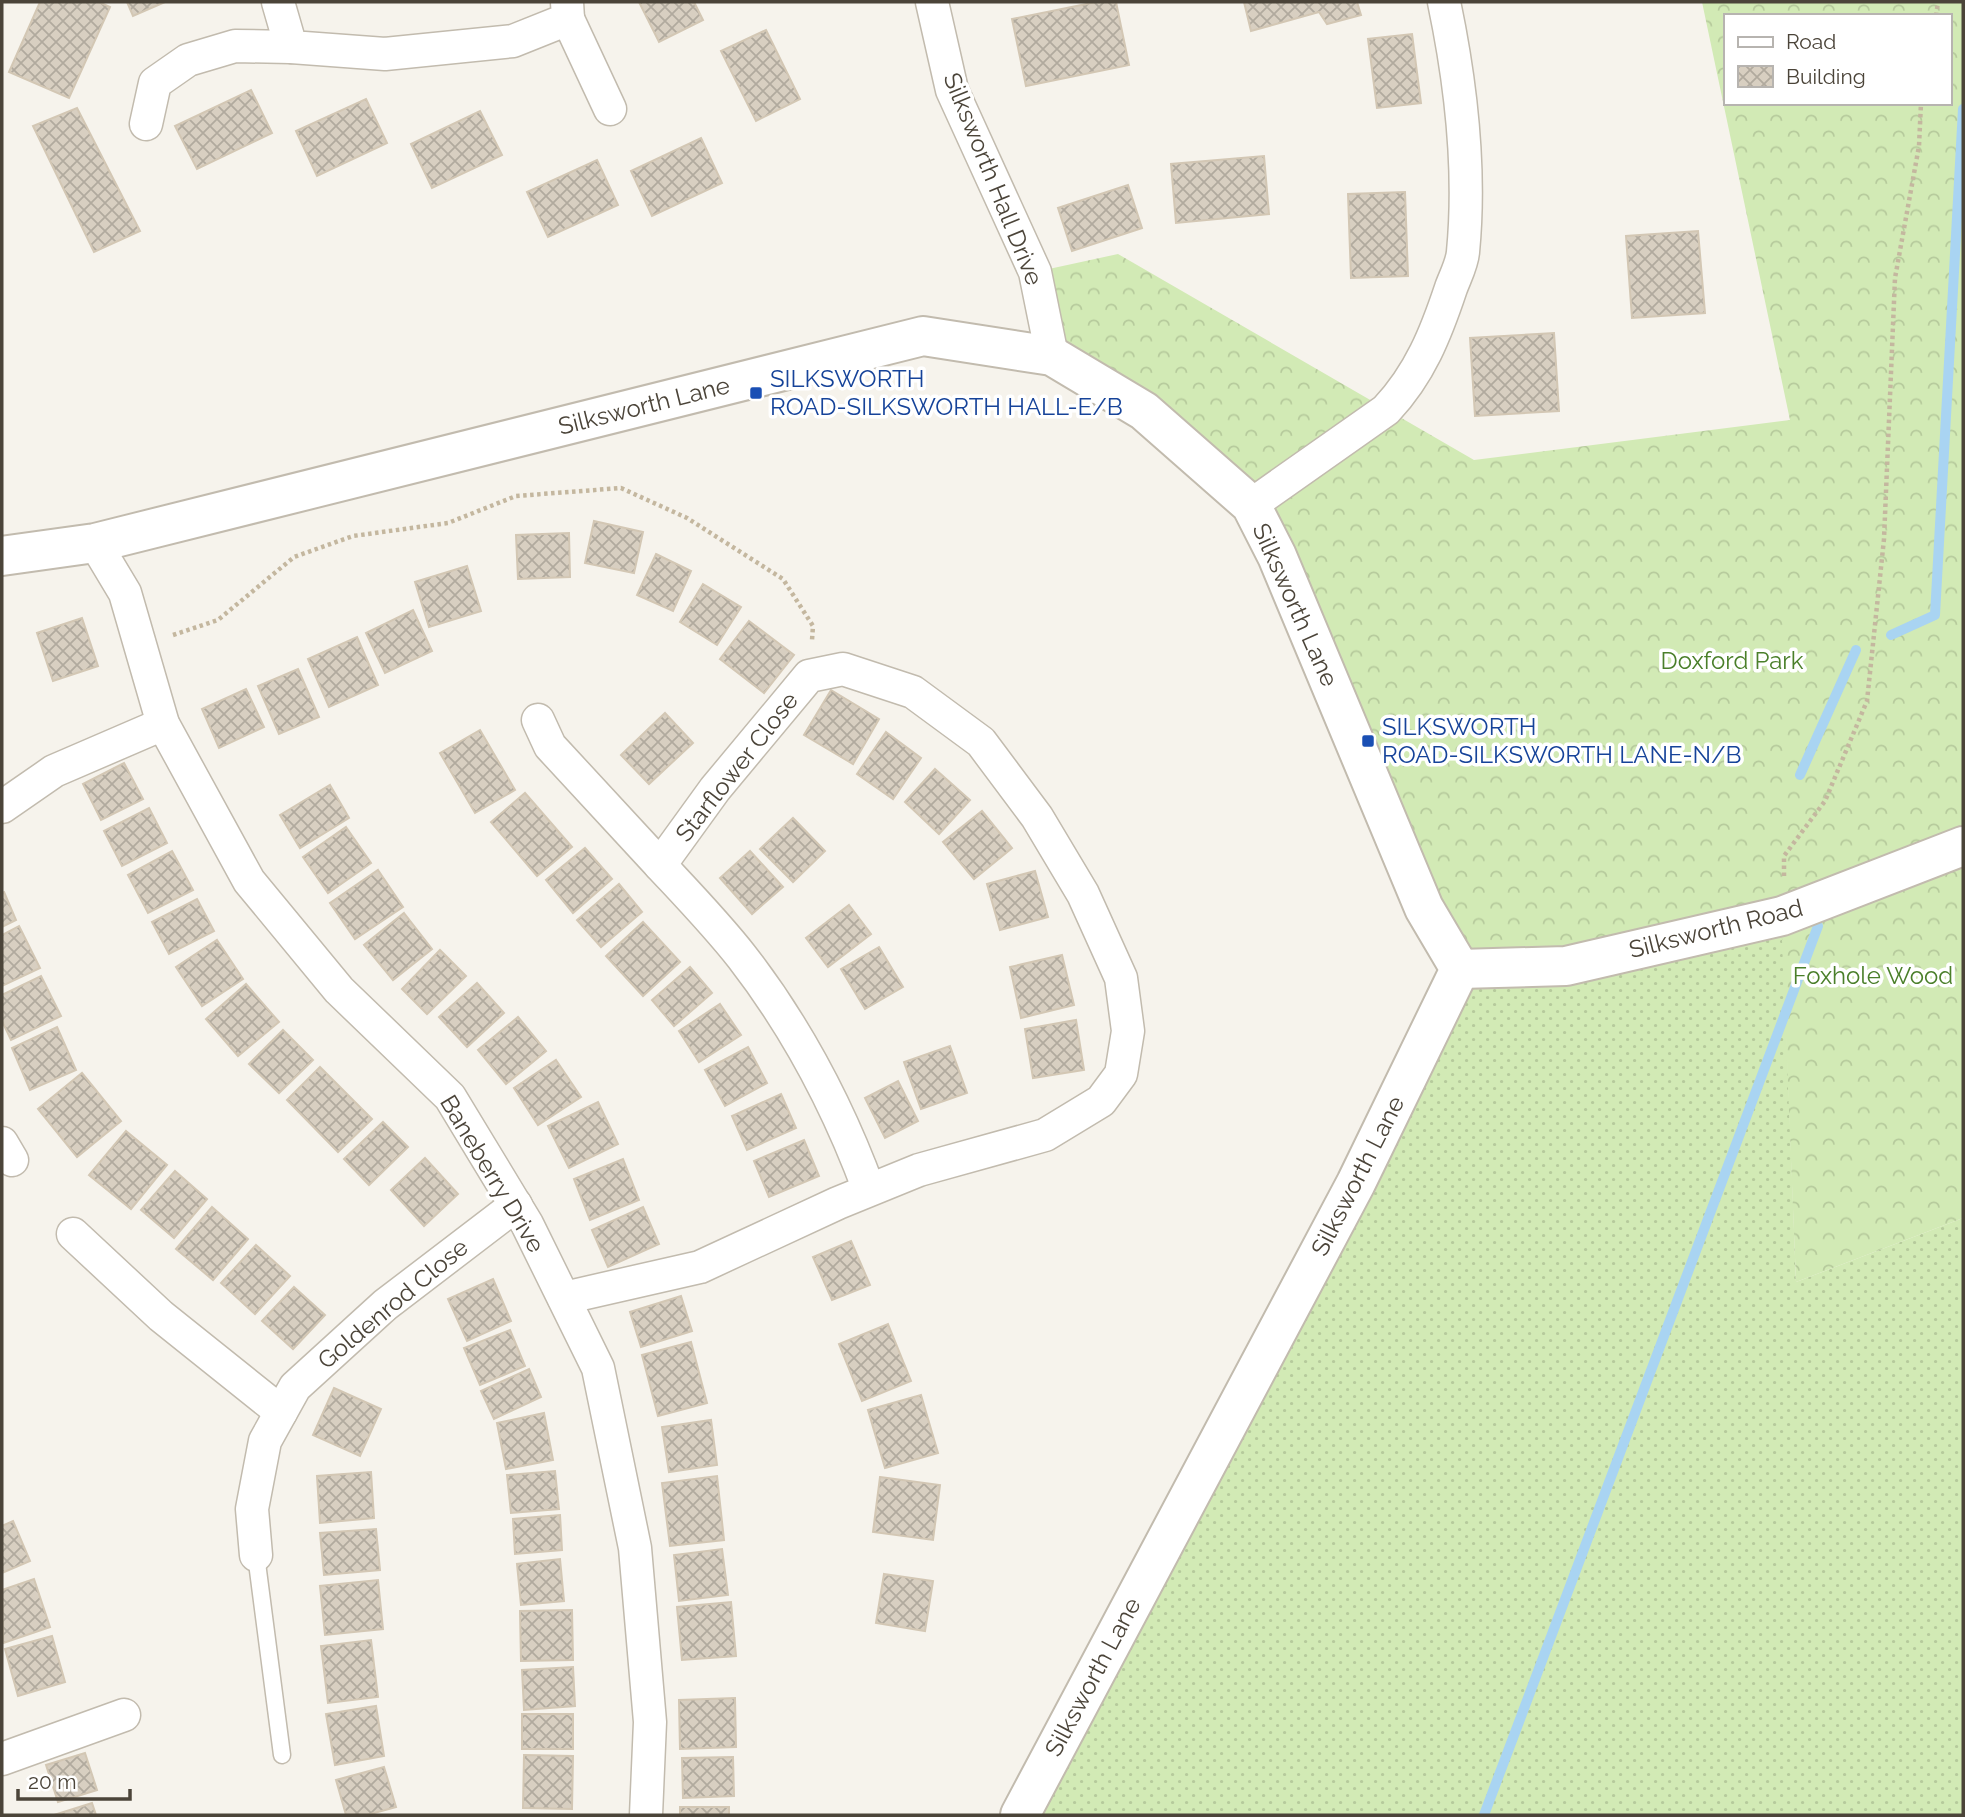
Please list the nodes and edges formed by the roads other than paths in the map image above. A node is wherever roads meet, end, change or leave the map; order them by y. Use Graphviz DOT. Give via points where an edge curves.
graph roads {
  1 [pos="278,2"];
  2 [pos="932,2"];
  3 [pos="1444,2"];
  4 [pos="567,10"];
  5 [pos="291,47"];
  6 [pos="610,109"];
  7 [pos="146,124"];
  8 [pos="1052,356"];
  9 [pos="1251,505"];
  10 [pos="95,543"];
  11 [pos="2,556"];
  12 [pos="538,720"];
  13 [pos="163,724"];
  14 [pos="2,807"];
  15 [pos="1963,846"];
  16 [pos="660,865"];
  17 [pos="1460,970"];
  18 [pos="869,1190"];
  19 [pos="516,1205"];
  20 [pos="73,1234"];
  21 [pos="564,1298"];
  22 [pos="281,1412"];
  23 [pos="256,1555"];
  24 [pos="124,1715"];
  25 [pos="282,1755"];
  26 [pos="2,1759"];
  27 [pos="646,1815"];
  28 [pos="1020,1815"];
  1 -- 5 [label="street"];
  2 -- 8 [label="street, Silksworth Hall Drive" via="952,90 1035,272"];
  3 -- 9 [label="street" via="1457,64 1465,183 1463,255 1433,342 1386,410"];
  4 -- 5 [label="street" via="513,41 384,54"];
  4 -- 6 [label="street"];
  5 -- 7 [label="street" via="235,46 188,60 155,83"];
  8 -- 9 [label="street, Silksworth Lane" via="1144,411"];
  8 -- 10 [label="street, Silksworth Lane" via="923,336"];
  9 -- 17 [label="street, Silksworth Lane" via="1424,908"];
  10 -- 11 [label="street, Silksworth Lane"];
  10 -- 13 [label="street, Baneberry Drive" via="125,593"];
  12 -- 16 [label="street, Starflower Close" via="550,747"];
  13 -- 14 [label="street" via="54,771"];
  13 -- 19 [label="street, Baneberry Drive" via="249,881 339,990 450,1097"];
  15 -- 17 [label="street, Silksworth Road" via="1782,916 1566,966"];
  16 -- 18 [label="street, Starflower Close" via="776,1003 834,1105"];
  16 -- 18 [label="street, Starflower Close" via="715,789 809,676 843,669 912,692 981,741 1037,817 1083,894 1121,978 1128,1031 1121,1073 1101,1101 1045,1135 919,1170"];
  17 -- 28 [label="street, Silksworth Lane" via="1356,1183"];
  18 -- 21 [label="street, Starflower Close" via="700,1267"];
  19 -- 21 [label="street, Baneberry Drive"];
  19 -- 22 [label="street, Goldenrod Close" via="385,1305 295,1387"];
  20 -- 22 [label="street" via="161,1316"];
  21 -- 27 [label="street, Baneberry Drive" via="598,1368 635,1548 650,1722"];
  22 -- 23 [label="street, Goldenrod Close" via="265,1441 252,1509"];
  23 -- 25 [label="lane"];
  24 -- 26 [label="street"];
}
